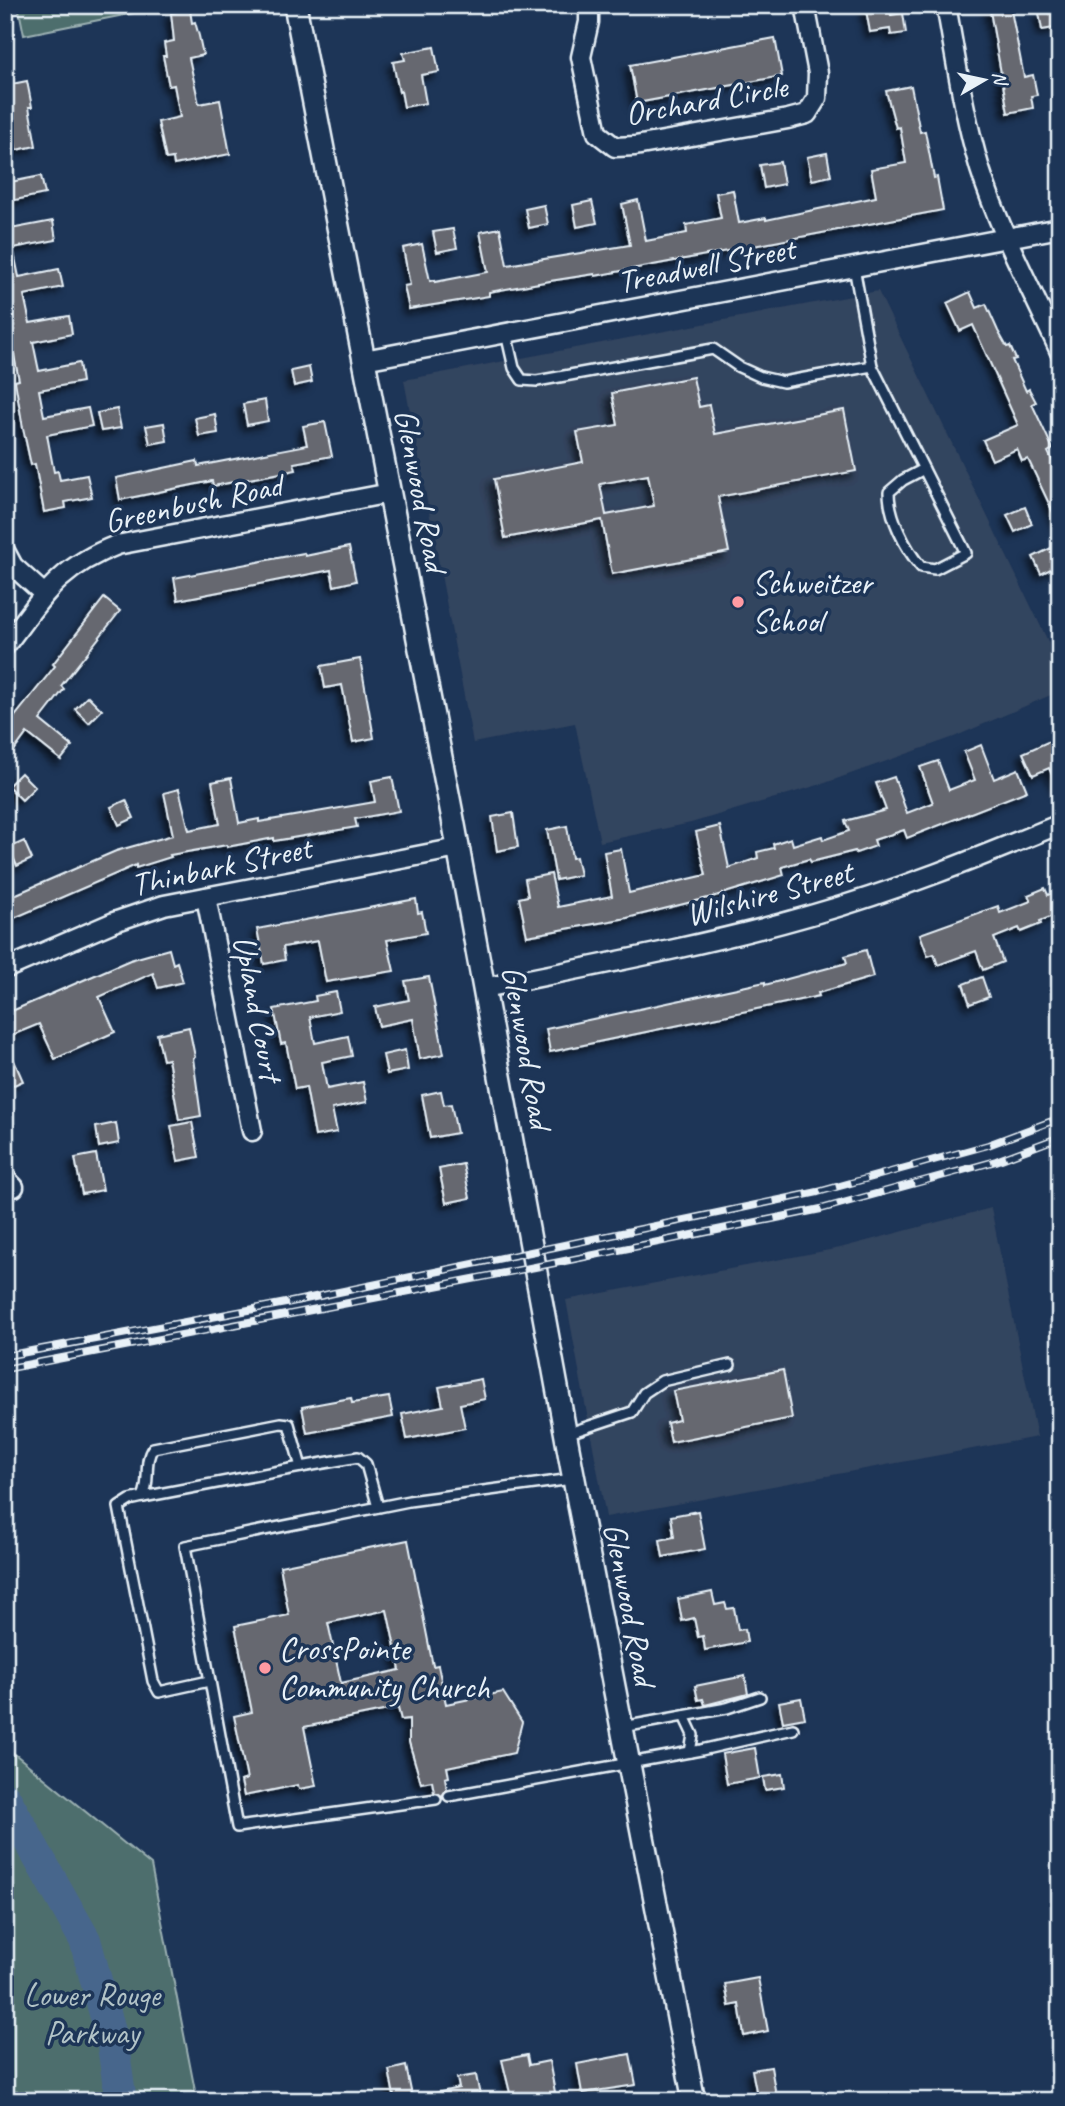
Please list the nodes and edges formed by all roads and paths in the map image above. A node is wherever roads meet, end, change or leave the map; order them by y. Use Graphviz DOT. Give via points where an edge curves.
graph roads {
  1 [pos="295,5"];
  2 [pos="589,5"];
  3 [pos="805,5"];
  4 [pos="946,5"];
  5 [pos="1060,228"];
  6 [pos="1008,238"];
  7 [pos="854,267"];
  8 [pos="506,333"];
  9 [pos="1060,352"];
  10 [pos="364,360"];
  11 [pos="872,366"];
  12 [pos="924,469"];
  13 [pos="390,493"];
  14 [pos="5,551"];
  15 [pos="44,594"];
  16 [pos="5,646"];
  17 [pos="1060,824"];
  18 [pos="458,848"];
  19 [pos="206,897"];
  20 [pos="5,969"];
  21 [pos="484,988"];
  22 [pos="252,1131"];
  23 [pos="730,1365"];
  24 [pos="566,1434"];
  25 [pos="301,1467"];
  26 [pos="574,1478"];
  27 [pos="143,1497"];
  28 [pos="378,1507"];
  29 [pos="209,1681"];
  30 [pos="760,1698"];
  31 [pos="684,1716"];
  32 [pos="622,1727"];
  33 [pos="793,1729"];
  34 [pos="690,1752"];
  35 [pos="629,1763"];
  36 [pos="449,1796"];
  37 [pos="436,1799"];
  38 [pos="694,2101"];
  1 -- 10 [label="street, Glenwood Road"];
  2 -- 3 [label="street, Orchard Circle" via="581,57 590,107 597,133 615,147 807,114 817,98 818,73"];
  4 -- 6 [label="street" via="972,138"];
  5 -- 6 [label="street, Treadwell Street"];
  6 -- 7 [label="street, Treadwell Street"];
  6 -- 9 [label="street"];
  7 -- 8 [label="street, Treadwell Street"];
  7 -- 11 [label="lane"];
  8 -- 10 [label="street, Treadwell Street"];
  8 -- 11 [label="lane" via="514,368 522,380 713,349 739,367 783,382"];
  10 -- 13 [label="street, Glenwood Road"];
  11 -- 12 [label="lane"];
  12 -- 12 [label="lane" via="966,553 935,569 921,567 912,556 889,506 889,492"];
  13 -- 15 [label="street, Greenbush Road" via="117,545 75,565"];
  13 -- 18 [label="street, Glenwood Road"];
  14 -- 15 [label="street" via="13,566"];
  15 -- 16 [label="street, Greenbush Road"];
  17 -- 21 [label="street, Wilshire Street" via="940,872 811,915 664,952"];
  18 -- 19 [label="street, Thinbark Street"];
  18 -- 21 [label="street, Glenwood Road"];
  19 -- 20 [label="street, Thinbark Street" via="138,912"];
  19 -- 22 [label="street, Upland Court"];
  21 -- 24 [label="street, Glenwood Road"];
  23 -- 24 [label="lane" via="662,1381 644,1393 632,1412"];
  24 -- 26 [label="street, Glenwood Road"];
  25 -- 27 [label="lane"];
  25 -- 27 [label="lane" via="289,1424 281,1423 153,1448"];
  25 -- 28 [label="lane" via="358,1457 366,1464"];
  26 -- 28 [label="lane"];
  26 -- 32 [label="street, Glenwood Road"];
  27 -- 29 [label="lane" via="119,1507 153,1681 159,1692"];
  28 -- 29 [label="lane" via="184,1546"];
  29 -- 37 [label="lane" via="237,1827"];
  30 -- 31 [label="lane"];
  31 -- 32 [label="lane"];
  31 -- 34 [label="lane" via="693,1735"];
  32 -- 35 [label="street, Glenwood Road"];
  33 -- 34 [label="lane"];
  34 -- 35 [label="lane"];
  35 -- 36 [label="lane"];
  35 -- 38 [label="street, Glenwood Road"];
}
